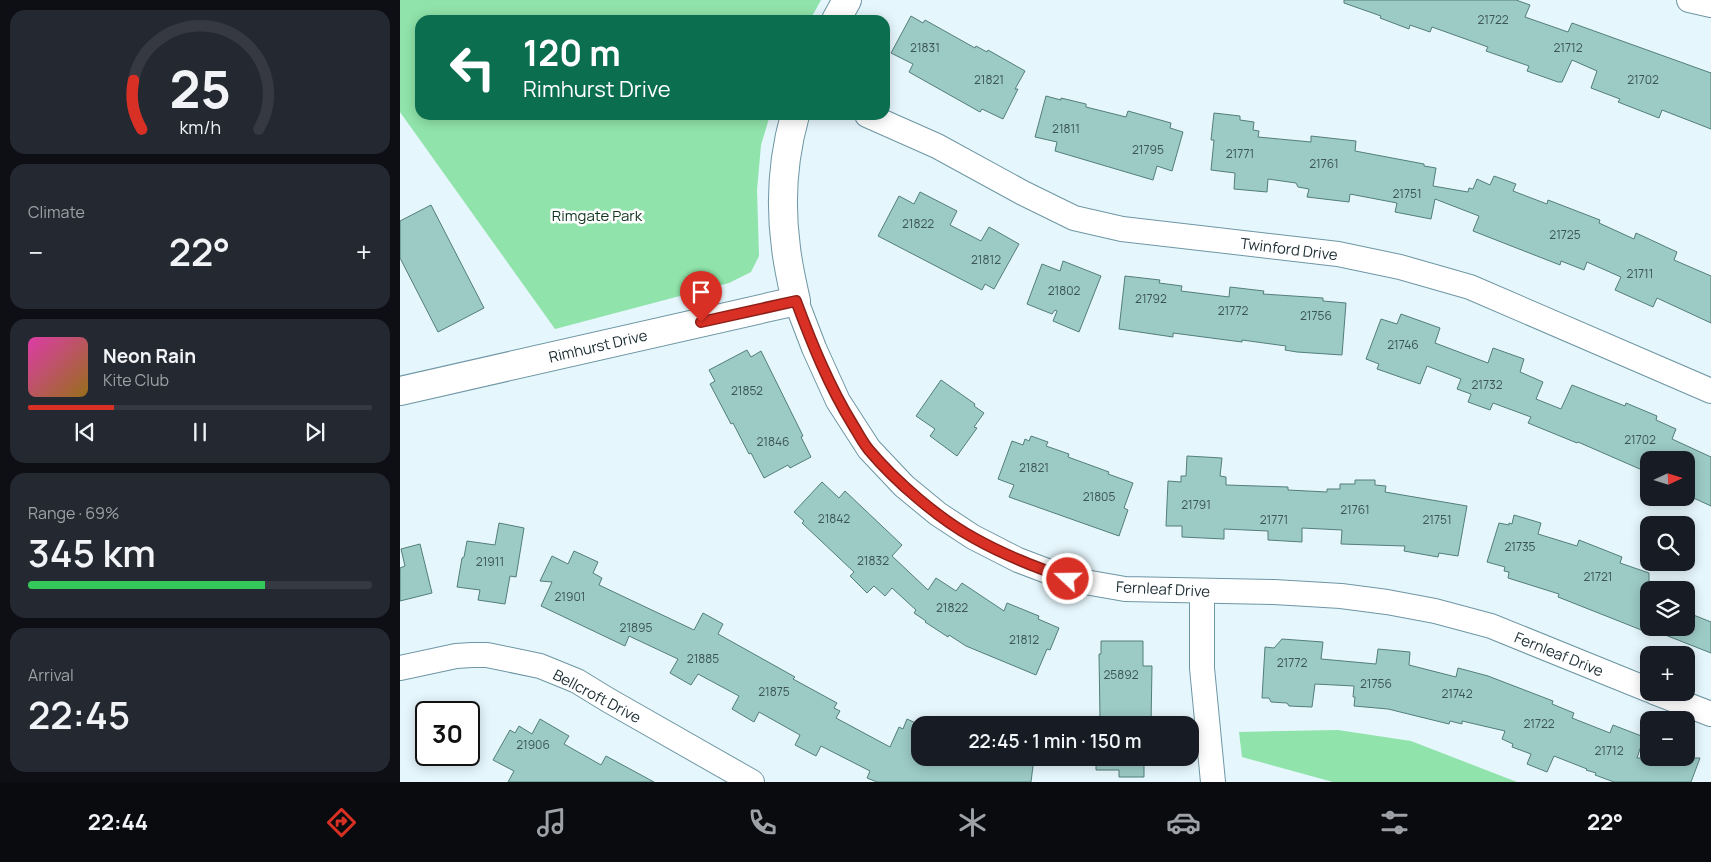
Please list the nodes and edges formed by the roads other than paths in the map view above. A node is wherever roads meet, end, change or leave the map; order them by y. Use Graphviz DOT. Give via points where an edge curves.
graph roads {
  1 [pos="847,0"];
  2 [pos="1689,0"];
  3 [pos="1711,5"];
  4 [pos="839,15"];
  5 [pos="794,120"];
  6 [pos="878,120"];
  7 [pos="796,301"];
  8 [pos="400,391"];
  9 [pos="1711,391"];
  10 [pos="1202,592"];
  11 [pos="400,668"];
  12 [pos="1640,686"];
  13 [pos="1677,701"];
  14 [pos="1711,714"];
  15 [pos="752,782"];
  16 [pos="1213,782"];
  1 -- 4 [label="street"];
  2 -- 3 [label="street"];
  5 -- 7 [label="street" via="785,163 783,201 786,248"];
  6 -- 9 [label="street, Twinford Drive" via="937,146 1074,218 1122,229 1338,254 1400,266 1470,287"];
  7 -- 8 [label="street, Rimhurst Drive"];
  7 -- 10 [label="street, Fernleaf Drive" via="838,401 869,449 904,486 938,514 1018,560 1068,579 1125,589"];
  10 -- 12 [label="street, Fernleaf Drive" via="1341,596 1435,612 1491,626"];
  10 -- 16 [label="street" via="1202,668"];
  11 -- 15 [label="street, Bellcroft Drive" via="472,655 540,666 577,681"];
  13 -- 14 [label="street"];
}
